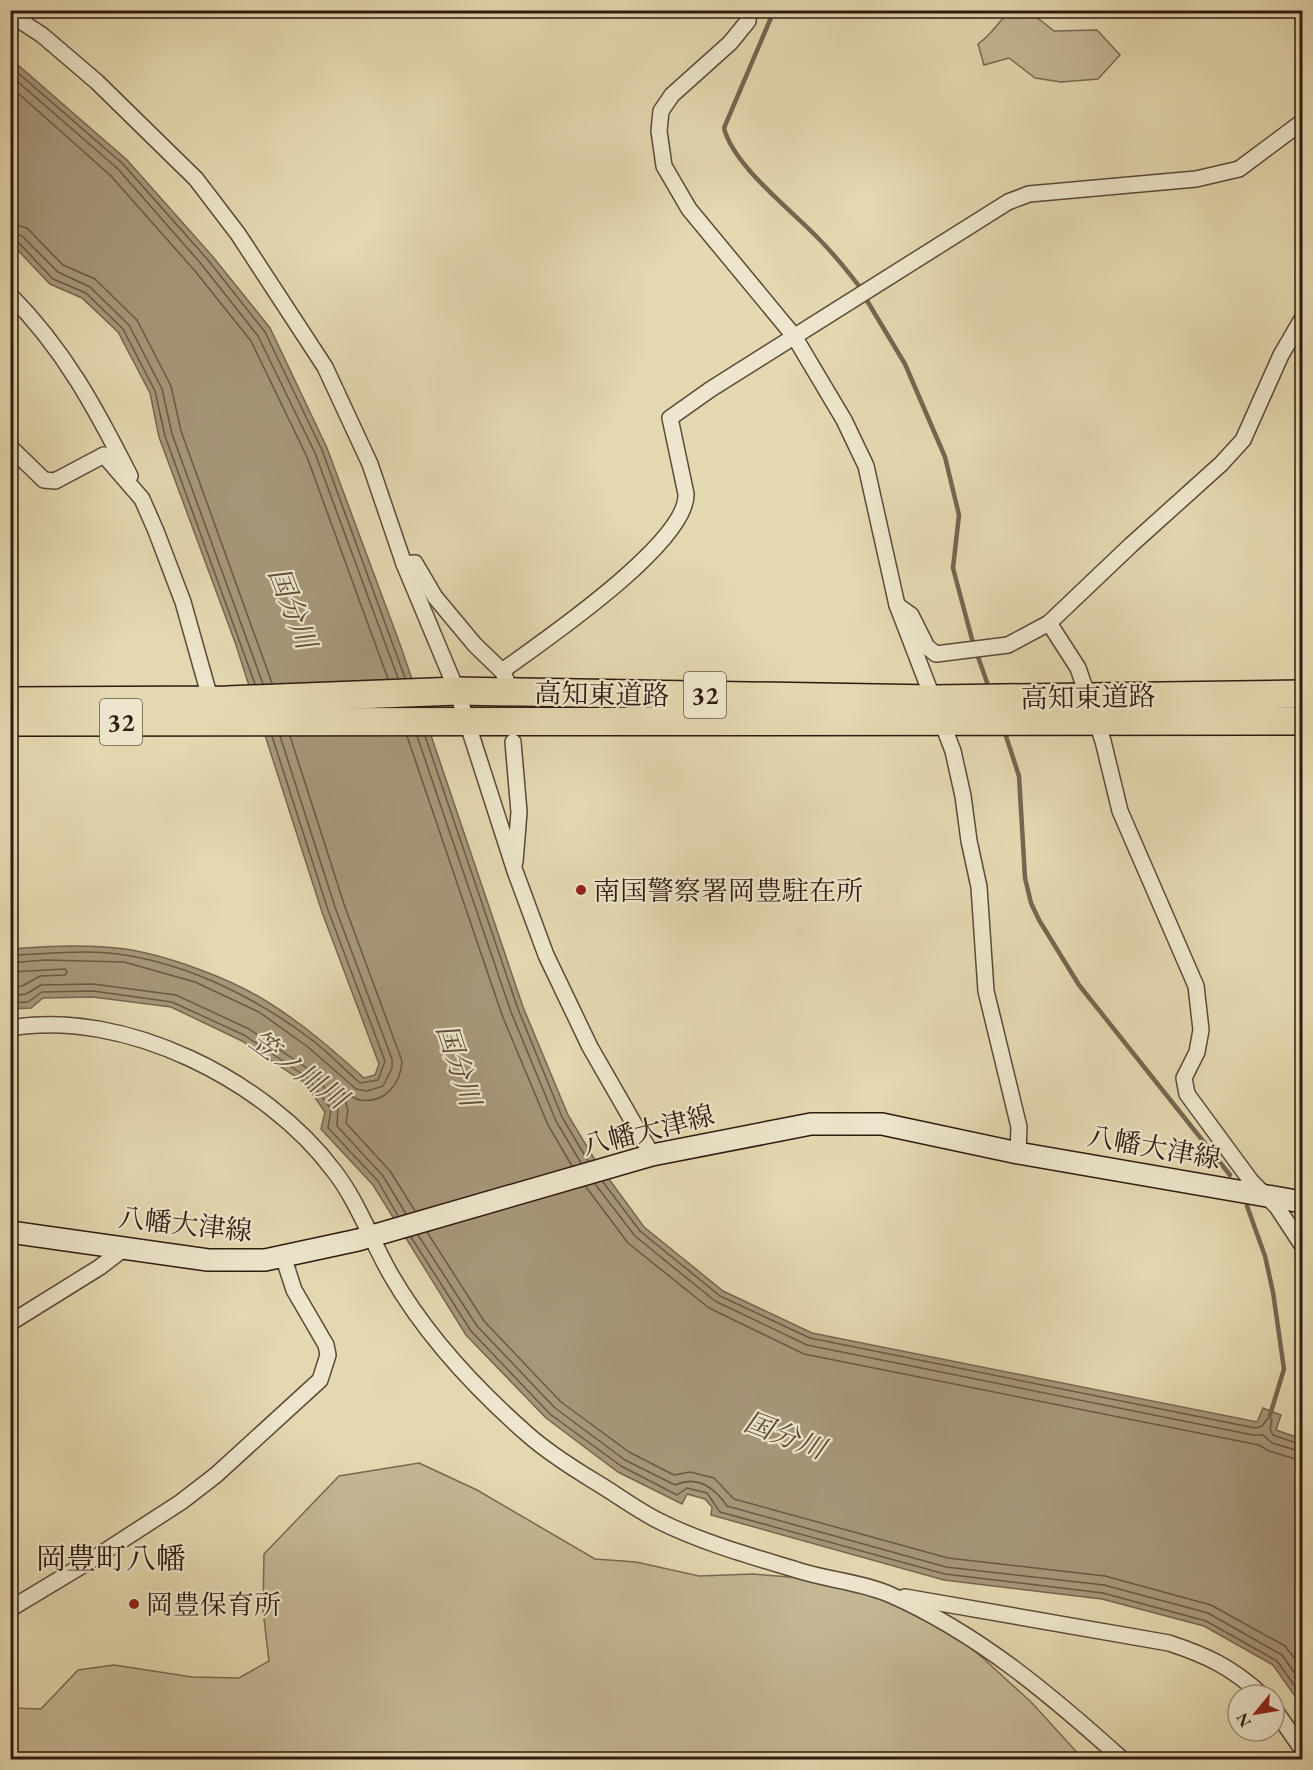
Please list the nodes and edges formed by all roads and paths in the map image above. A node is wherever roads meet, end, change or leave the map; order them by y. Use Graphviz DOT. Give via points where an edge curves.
graph roads {
  1 [pos="748,10"];
  2 [pos="10,14"];
  3 [pos="1302,122"];
  4 [pos="10,295"];
  5 [pos="1302,319"];
  6 [pos="794,336"];
  7 [pos="86,390"];
  8 [pos="10,447"];
  9 [pos="104,455"];
  10 [pos="142,499"];
  11 [pos="404,564"];
  12 [pos="897,606"];
  13 [pos="1049,623"];
  14 [pos="448,692"];
  15 [pos="1302,694"];
  16 [pos="1088,696"];
  17 [pos="10,701"];
  18 [pos="1020,710"];
  19 [pos="222,711"];
  20 [pos="938,711"];
  21 [pos="458,721"];
  22 [pos="1302,721"];
  23 [pos="10,722"];
  24 [pos="1096,722"];
  25 [pos="513,742"];
  26 [pos="515,871"];
  27 [pos="10,1028"];
  28 [pos="1018,1153"];
  29 [pos="648,1156"];
  30 [pos="1266,1195"];
  31 [pos="1302,1202"];
  32 [pos="10,1232"];
  33 [pos="372,1236"];
  34 [pos="1302,1245"];
  35 [pos="126,1247"];
  36 [pos="283,1256"];
  37 [pos="10,1323"];
  38 [pos="888,1594"];
  39 [pos="10,1609"];
  40 [pos="1248,1683"];
  41 [pos="1286,1726"];
  42 [pos="1302,1749"];
  43 [pos="1123,1760"];
  1 -- 6 [label="street" via="748,21 730,43 672,95 661,111 659,131 664,166 689,209"];
  2 -- 11 [label="street" via="42,35 149,130 196,179 238,234 325,367 370,464"];
  3 -- 6 [label="street" via="1239,169 1196,179 1029,194 1008,202"];
  4 -- 7 [label="street" via="40,325"];
  5 -- 13 [label="street" via="1281,355 1243,440"];
  6 -- 11 [label="street" via="670,418 686,494 686,504 675,526 615,586 505,677 435,597 415,563"];
  6 -- 12 [label="street" via="844,420 866,466"];
  7 -- 9 [label="street"];
  7 -- 10 [label="street"];
  8 -- 9 [label="street" via="44,480 55,481"];
  9 -- 10 [label="street"];
  10 -- 19 [label="street"];
  11 -- 14 [label="street"];
  12 -- 13 [label="street" via="911,615 927,647 936,654 1008,645"];
  12 -- 20 [label="street"];
  13 -- 16 [label="street" via="1078,668"];
  14 -- 19 [label="highway, 高知東道路 / 32"];
  14 -- 20 [label="highway, 高知東道路 / 32"];
  14 -- 21 [label="street"];
  15 -- 16 [label="highway, 高知東道路 / 32"];
  16 -- 18 [label="highway, 高知東道路 / 32"];
  16 -- 24 [label="street"];
  17 -- 19 [label="highway, 高知東道路 / 32"];
  18 -- 20 [label="highway, 高知東道路 / 32"];
  18 -- 24 [label="highway, 高知東道路 / 32"];
  19 -- 21 [label="highway, 高知東道路 / 32"];
  19 -- 23 [label="highway, 高知東道路 / 32"];
  20 -- 21 [label="highway, 高知東道路 / 32"];
  20 -- 28 [label="street" via="953,751 963,796 979,887 986,991 1018,1127"];
  21 -- 26 [label="street"];
  22 -- 24 [label="highway, 高知東道路 / 32"];
  24 -- 30 [label="street" via="1120,811 1196,986 1201,1030 1184,1088"];
  25 -- 26 [label="street" via="519,812"];
  26 -- 29 [label="street" via="546,955"];
  27 -- 33 [label="street" via="104,1029 149,1042 211,1068 263,1102 303,1137 335,1172"];
  28 -- 29 [label="main road, 八幡大津線" via="882,1124 811,1124"];
  28 -- 30 [label="main road, 八幡大津線"];
  29 -- 33 [label="main road, 八幡大津線"];
  30 -- 31 [label="main road, 八幡大津線"];
  30 -- 34 [label="street"];
  32 -- 35 [label="main road, 八幡大津線"];
  33 -- 36 [label="main road, 八幡大津線"];
  33 -- 38 [label="street" via="413,1309 480,1390 529,1436 579,1472 658,1521 720,1546"];
  35 -- 36 [label="main road, 八幡大津線" via="241,1262"];
  35 -- 37 [label="street"];
  36 -- 39 [label="street" via="294,1290 326,1345 328,1355 320,1380 181,1502"];
  38 -- 40 [label="street" via="1169,1643 1206,1655"];
  38 -- 43 [label="street" via="966,1634 1022,1675"];
  41 -- 42 [label="street"];
}
